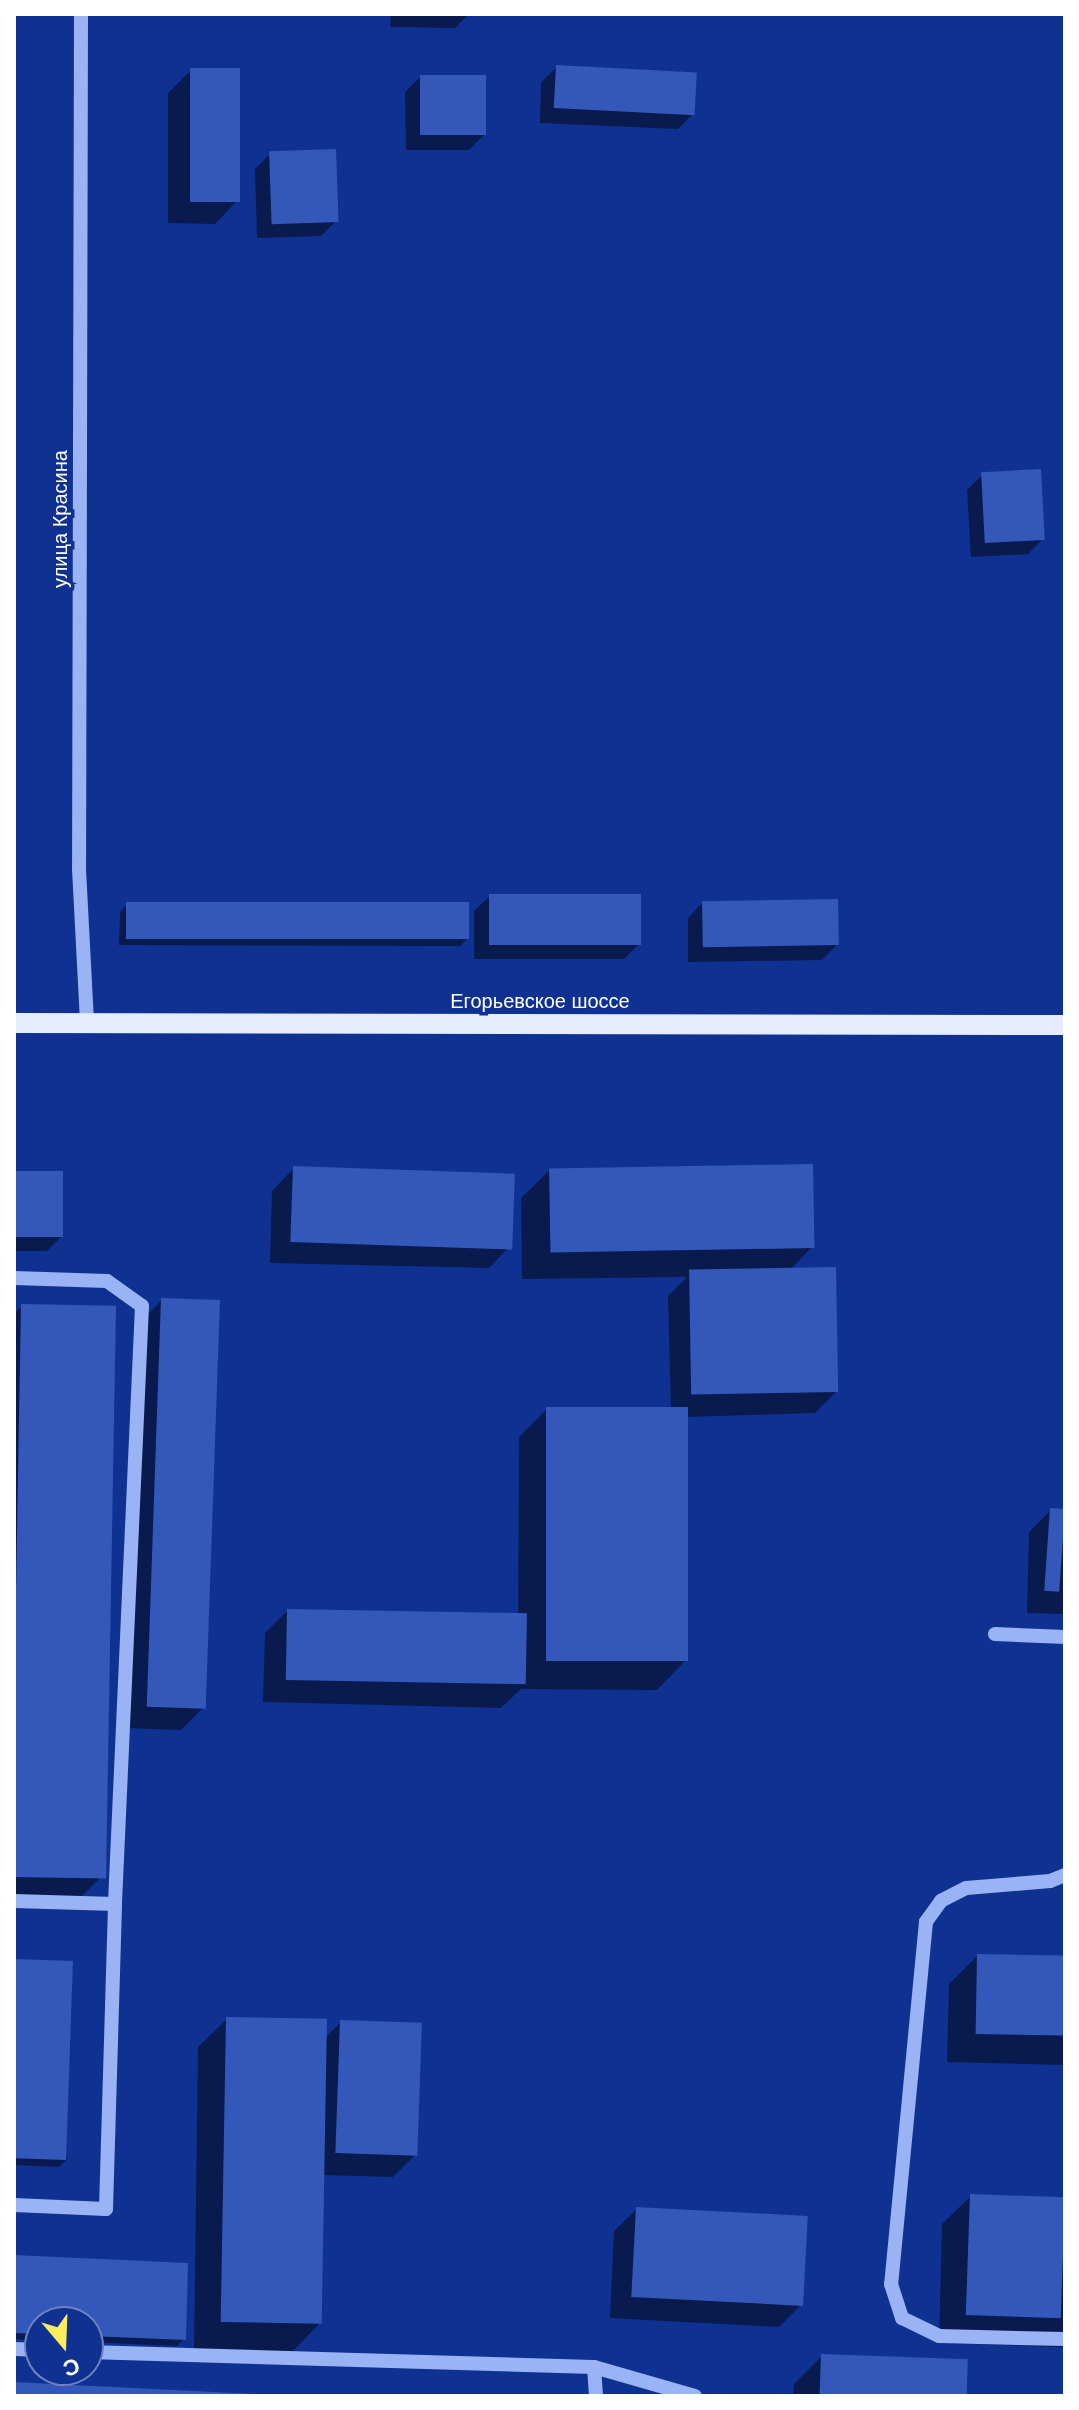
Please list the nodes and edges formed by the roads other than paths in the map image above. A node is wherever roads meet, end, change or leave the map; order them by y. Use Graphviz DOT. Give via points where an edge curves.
graph roads {
  1 [pos="81,14"];
  2 [pos="14,1023"];
  3 [pos="87,1024"];
  4 [pos="1065,1025"];
  5 [pos="14,1278"];
  6 [pos="995,1634"];
  7 [pos="1065,1637"];
  8 [pos="1065,1875"];
  9 [pos="14,1901"];
  10 [pos="115,1904"];
  11 [pos="14,2205"];
  12 [pos="1065,2339"];
  13 [pos="104,2352"];
  14 [pos="594,2367"];
  15 [pos="596,2396"];
  16 [pos="695,2396"];
  1 -- 3 [label="lane, улица Красина" via="79,869"];
  2 -- 3 [label="main road, Егорьевское шоссе"];
  3 -- 4 [label="main road, Егорьевское шоссе"];
  5 -- 10 [label="lane" via="107,1281 142,1306"];
  6 -- 7 [label="lane"];
  8 -- 12 [label="lane" via="966,1888 941,1901 926,1922 891,2284 902,2318 939,2336"];
  9 -- 10 [label="lane"];
  10 -- 11 [label="lane" via="106,2209"];
  13 -- 14 [label="lane"];
  14 -- 15 [label="lane"];
  14 -- 16 [label="lane"];
}
